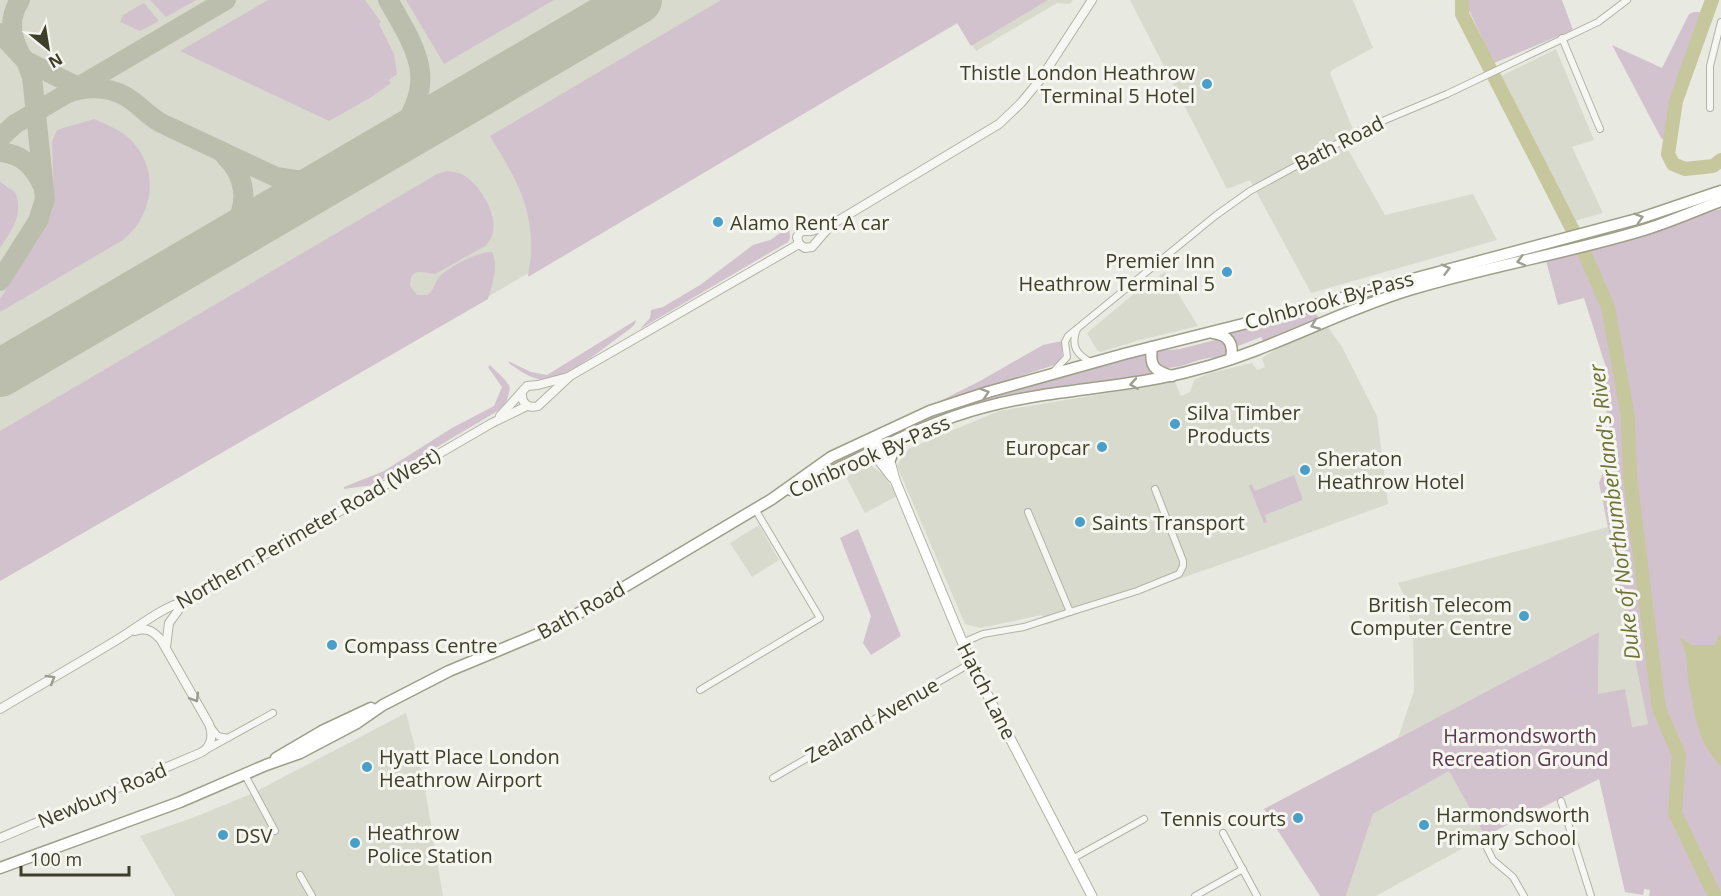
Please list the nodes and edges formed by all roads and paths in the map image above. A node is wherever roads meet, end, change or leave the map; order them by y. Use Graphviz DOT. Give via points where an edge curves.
graph roads {
  1 [pos="1092,0"];
  2 [pos="1628,0"];
  3 [pos="1721,22"];
  4 [pos="1563,38"];
  5 [pos="1710,108"];
  6 [pos="1600,129"];
  7 [pos="1721,191"];
  8 [pos="1721,201"];
  9 [pos="831,225"];
  10 [pos="811,231"];
  11 [pos="816,240"];
  12 [pos="798,244"];
  13 [pos="1077,328"];
  14 [pos="1207,333"];
  15 [pos="1152,347"];
  16 [pos="1231,359"];
  17 [pos="1092,363"];
  18 [pos="570,376"];
  19 [pos="1048,376"];
  20 [pos="1173,376"];
  21 [pos="538,386"];
  22 [pos="522,393"];
  23 [pos="544,399"];
  24 [pos="527,406"];
  25 [pos="492,423"];
  26 [pos="872,437"];
  27 [pos="907,437"];
  28 [pos="878,450"];
  29 [pos="889,462"];
  30 [pos="895,480"];
  31 [pos="1155,489"];
  32 [pos="772,499"];
  33 [pos="754,509"];
  34 [pos="1028,512"];
  35 [pos="185,601"];
  36 [pos="1070,612"];
  37 [pos="125,635"];
  38 [pos="962,643"];
  39 [pos="166,648"];
  40 [pos="971,663"];
  41 [pos="700,690"];
  42 [pos="0,709"];
  43 [pos="273,713"];
  44 [pos="209,724"];
  45 [pos="229,738"];
  46 [pos="205,751"];
  47 [pos="245,775"];
  48 [pos="773,778"];
  49 [pos="1561,801"];
  50 [pos="1144,819"];
  51 [pos="275,831"];
  52 [pos="1223,833"];
  53 [pos="0,838"];
  54 [pos="1483,840"];
  55 [pos="1072,859"];
  56 [pos="0,868"];
  57 [pos="1243,869"];
  58 [pos="300,875"];
  59 [pos="312,896"];
  60 [pos="1092,896"];
  61 [pos="1195,896"];
  62 [pos="1257,896"];
  63 [pos="1524,896"];
  64 [pos="1591,896"];
  1 -- 9 [label="street" via="1040,80 999,124"];
  2 -- 4 [label="street, Bath Road" via="1598,22"];
  3 -- 5 [label="street" via="1710,66"];
  4 -- 6 [label="street"];
  4 -- 13 [label="street, Bath Road" via="1448,94 1366,128 1243,195"];
  14 -- 7 [label="highway, Colnbrook By-Pass, one-way" via="1641,218"];
  8 -- 16 [label="highway, Colnbrook By-Pass, one-way" via="1648,228 1409,290"];
  9 -- 10 [label="street"];
  9 -- 11 [label="street"];
  10 -- 11 [label="street"];
  10 -- 12 [label="street" via="801,231"];
  11 -- 12 [label="street" via="808,248"];
  12 -- 18 [label="street"];
  13 -- 17 [label="street" via="1075,350"];
  13 -- 19 [label="street, Bath Road" via="1066,340 1066,360"];
  14 -- 15 [label="highway, Colnbrook By-Pass"];
  14 -- 16 [label="highway" via="1229,340 1233,346"];
  15 -- 17 [label="highway, Colnbrook By-Pass"];
  15 -- 20 [label="highway" via="1154,368"];
  16 -- 20 [label="highway, Colnbrook By-Pass"];
  17 -- 19 [label="highway, Colnbrook By-Pass"];
  18 -- 21 [label="street"];
  18 -- 23 [label="street"];
  26 -- 19 [label="highway, Colnbrook By-Pass, one-way" via="930,411"];
  20 -- 27 [label="highway, Colnbrook By-Pass, one-way" via="987,406"];
  21 -- 22 [label="street" via="530,385"];
  21 -- 23 [label="street"];
  22 -- 24 [label="street"];
  22 -- 25 [label="street, Northern Perimeter Road (West)"];
  23 -- 24 [label="street" via="538,406"];
  24 -- 25 [label="street, Northern Perimeter Road (West)"];
  25 -- 35 [label="street, Northern Perimeter Road (West)"];
  26 -- 28 [label="main road, Hatch Lane"];
  26 -- 32 [label="highway, Colnbrook By-Pass" via="822,462"];
  27 -- 28 [label="highway, Colnbrook By-Pass"];
  27 -- 29 [label="highway" via="896,447"];
  28 -- 29 [label="main road, Hatch Lane"];
  28 -- 30 [label="main road, Hatch Lane"];
  28 -- 32 [label="highway, Colnbrook By-Pass"];
  29 -- 30 [label="main road, Hatch Lane"];
  30 -- 38 [label="main road, Hatch Lane"];
  31 -- 36 [label="street" via="1183,561 1179,574"];
  32 -- 33 [label="highway, Bath Road"];
  33 -- 41 [label="street" via="820,618"];
  33 -- 47 [label="highway, Bath Road" via="545,631 449,671 300,753"];
  34 -- 36 [label="street"];
  35 -- 37 [label="street, Northern Perimeter Road (West)"];
  35 -- 39 [label="street" via="169,623"];
  36 -- 38 [label="street"];
  37 -- 39 [label="street" via="147,630"];
  42 -- 37 [label="street, Northern Perimeter Road (West), one-way"];
  38 -- 40 [label="main road, Hatch Lane"];
  39 -- 44 [label="street, one-way"];
  40 -- 48 [label="street, Zealand Avenue"];
  40 -- 55 [label="main road, Hatch Lane"];
  43 -- 45 [label="street"];
  44 -- 45 [label="street" via="218,736"];
  44 -- 46 [label="street" via="211,736"];
  45 -- 46 [label="street"];
  46 -- 53 [label="street, Newbury Road"];
  47 -- 51 [label="street"];
  47 -- 56 [label="highway, Bath Road"];
  49 -- 64 [label="street"];
  50 -- 55 [label="street"];
  52 -- 57 [label="street"];
  54 -- 63 [label="street" via="1493,860 1513,877"];
  55 -- 60 [label="main road, Hatch Lane"];
  57 -- 61 [label="street"];
  57 -- 62 [label="street"];
  58 -- 59 [label="street"];
}
